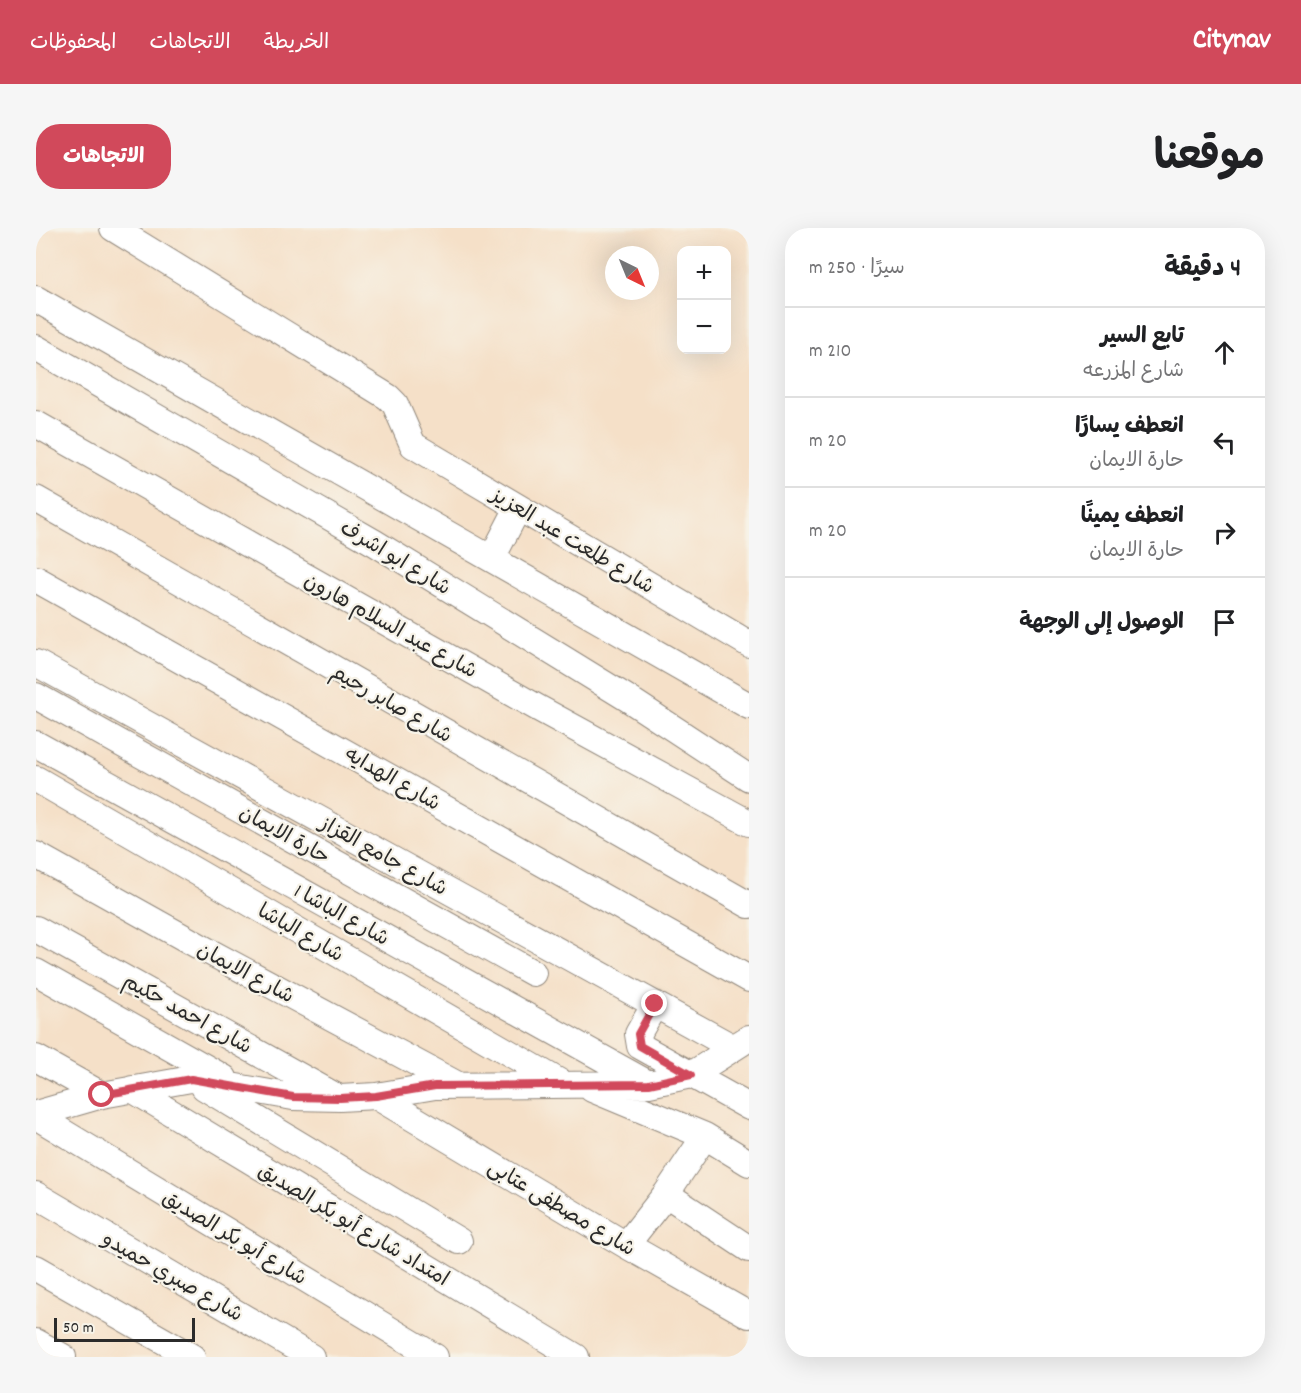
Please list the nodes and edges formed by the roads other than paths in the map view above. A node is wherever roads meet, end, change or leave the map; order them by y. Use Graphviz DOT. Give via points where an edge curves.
graph roads {
  1 [pos="113,228"];
  2 [pos="36,299"];
  3 [pos="36,348"];
  4 [pos="36,423"];
  5 [pos="36,499"];
  6 [pos="518,508"];
  7 [pos="492,558"];
  8 [pos="36,579"];
  9 [pos="749,644"];
  10 [pos="36,663"];
  11 [pos="36,696"];
  12 [pos="749,705"];
  13 [pos="36,744"];
  14 [pos="36,778"];
  15 [pos="749,778"];
  16 [pos="749,822"];
  17 [pos="36,855"];
  18 [pos="749,905"];
  19 [pos="36,929"];
  20 [pos="36,972"];
  21 [pos="533,973"];
  22 [pos="749,979"];
  23 [pos="655,1004"];
  24 [pos="740,1042"];
  25 [pos="36,1059"];
  26 [pos="691,1075"];
  27 [pos="191,1079"];
  28 [pos="649,1084"];
  29 [pos="458,1085"];
  30 [pos="576,1086"];
  31 [pos="240,1087"];
  32 [pos="132,1089"];
  33 [pos="102,1095"];
  34 [pos="376,1096"];
  35 [pos="340,1098"];
  36 [pos="749,1107"];
  37 [pos="36,1115"];
  38 [pos="705,1136"];
  39 [pos="749,1162"];
  40 [pos="666,1194"];
  41 [pos="36,1195"];
  42 [pos="459,1241"];
  43 [pos="626,1245"];
  44 [pos="749,1249"];
  45 [pos="36,1268"];
  46 [pos="749,1315"];
  47 [pos="36,1342"];
  48 [pos="63,1357"];
  49 [pos="192,1357"];
  50 [pos="311,1357"];
  51 [pos="435,1357"];
  52 [pos="576,1357"];
  1 -- 6 [label="street, شارع طلعت عبد العزيز" via="388,397 413,445"];
  2 -- 7 [label="street"];
  3 -- 15 [label="street, شارع ابو اشرف" via="375,543"];
  4 -- 16 [label="street, شارع عبد السلام هارون"];
  5 -- 18 [label="street, شارع صابر رحيم"];
  6 -- 7 [label="street"];
  6 -- 9 [label="street, شارع طلعت عبد العزيز"];
  7 -- 12 [label="street"];
  8 -- 22 [label="street, شارع الهدايه"];
  10 -- 23 [label="street, شارع جامع القزاز"];
  11 -- 21 [label="street, حارة الايمان"];
  13 -- 28 [label="street, شارع الباشا 1"];
  14 -- 30 [label="street, شارع الباشا"];
  17 -- 29 [label="street, شارع الايمان"];
  19 -- 35 [label="street, شارع احمد حكيم"];
  20 -- 31 [label="street"];
  23 -- 24 [label="street, شارع جامع القزاز"];
  23 -- 26 [label="street" via="638,1034 640,1046"];
  24 -- 26 [label="street"];
  25 -- 33 [label="street"];
  26 -- 28 [label="street"];
  26 -- 36 [label="street"];
  27 -- 31 [label="street"];
  27 -- 32 [label="street"];
  27 -- 42 [label="street"];
  28 -- 30 [label="street"];
  29 -- 30 [label="street"];
  29 -- 34 [label="street"];
  30 -- 38 [label="street"];
  31 -- 35 [label="street" via="293,1097"];
  32 -- 33 [label="street"];
  32 -- 52 [label="street, امتداد شارع أبو بكر الصديق"];
  33 -- 37 [label="street"];
  34 -- 35 [label="street"];
  34 -- 43 [label="street, شارع مصطفى عتابى"];
  37 -- 51 [label="street, شارع أبو بكر الصديق"];
  38 -- 39 [label="street"];
  38 -- 40 [label="street"];
  40 -- 43 [label="street"];
  40 -- 44 [label="street"];
  41 -- 50 [label="street, شارع صبري حميدو"];
  43 -- 46 [label="street, شارع مصطفى عتابى"];
  45 -- 49 [label="street"];
  47 -- 48 [label="street"];
}
